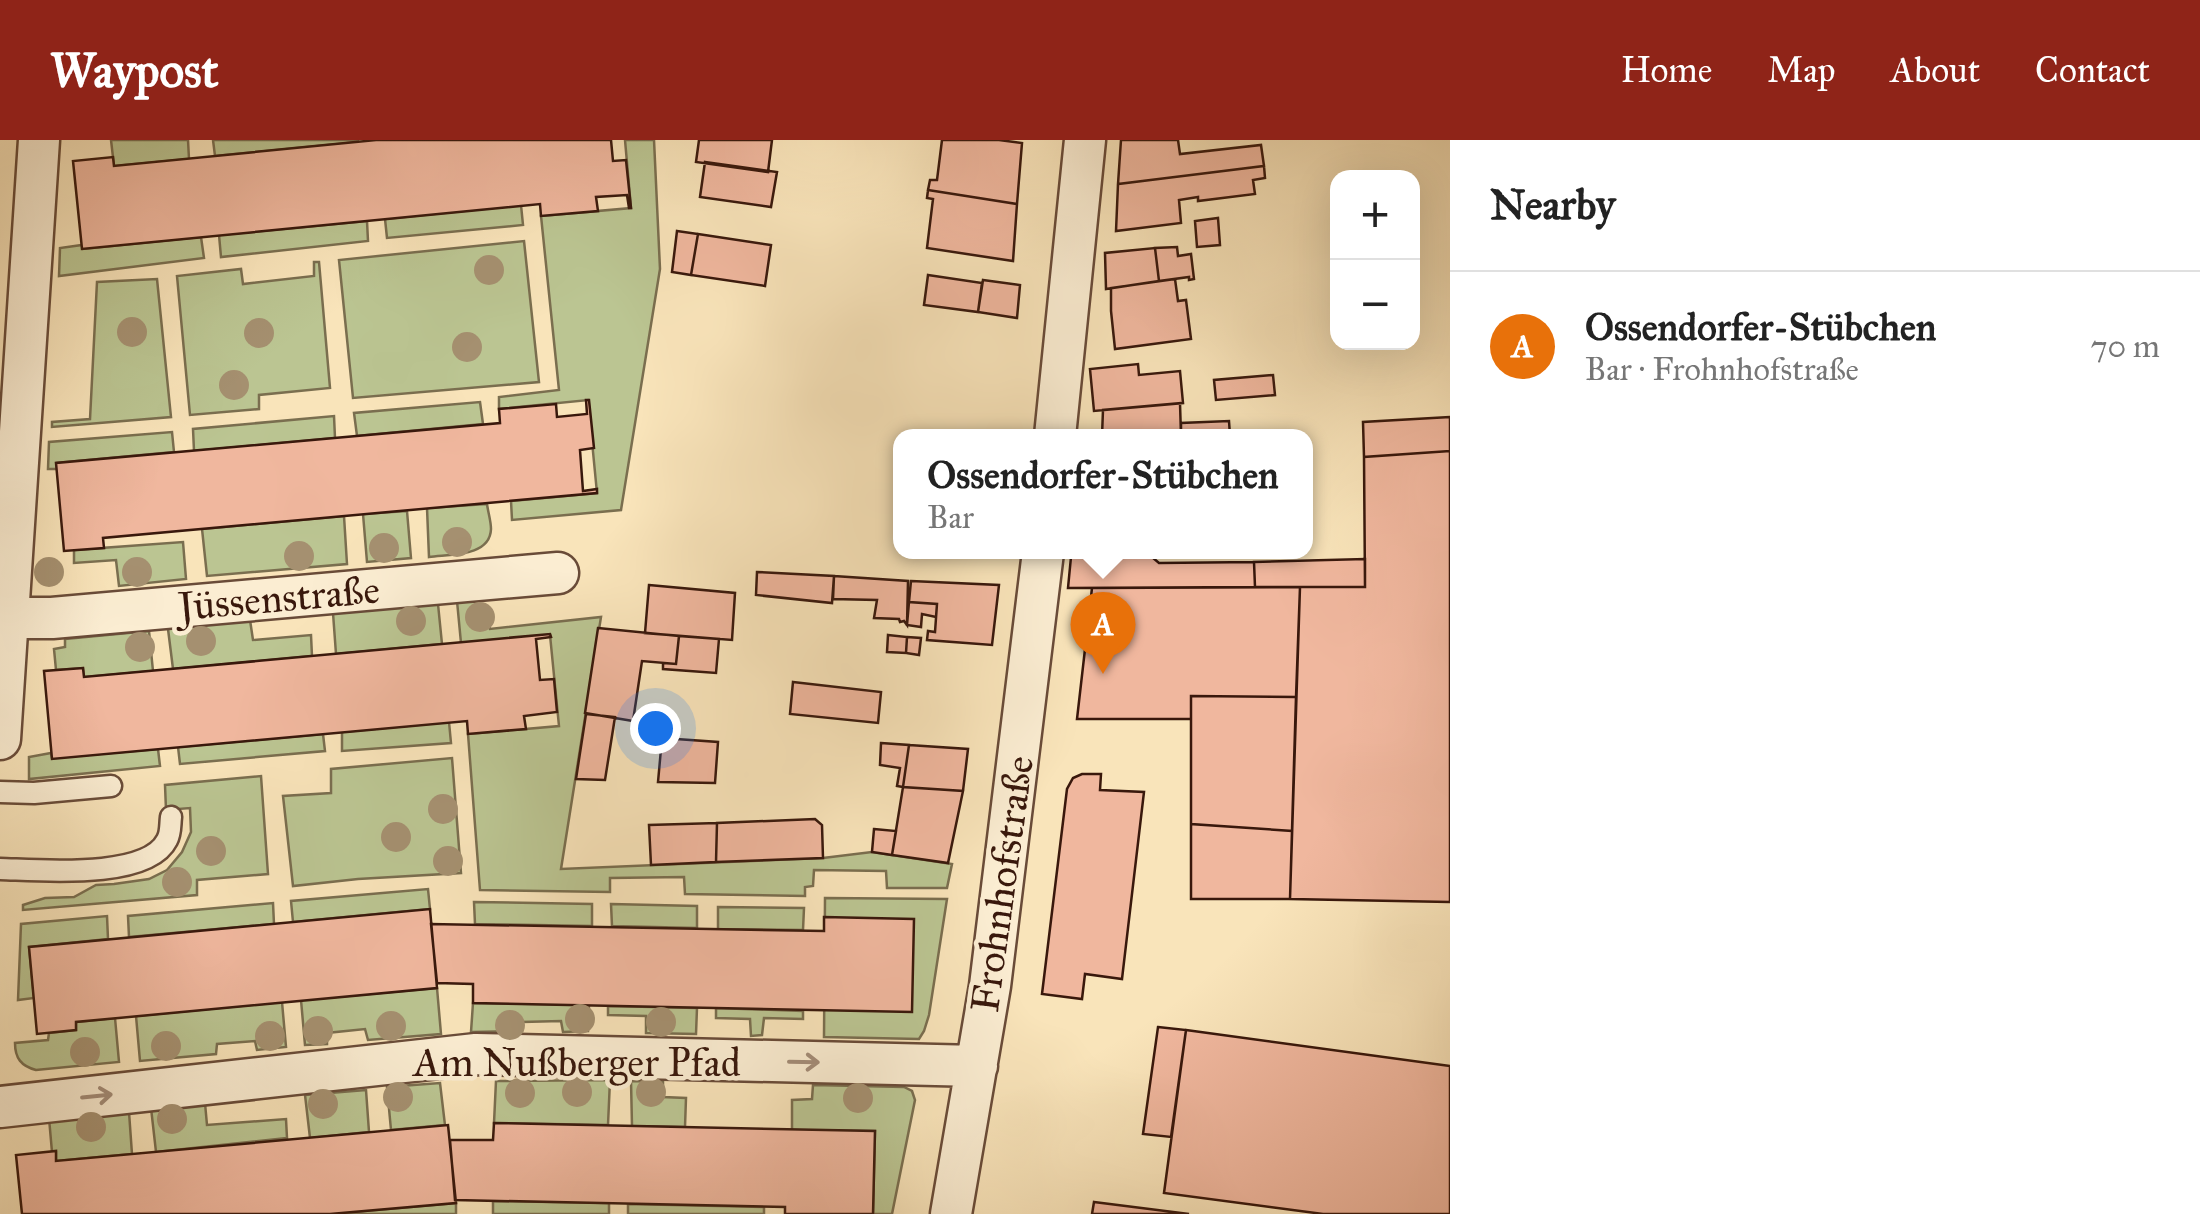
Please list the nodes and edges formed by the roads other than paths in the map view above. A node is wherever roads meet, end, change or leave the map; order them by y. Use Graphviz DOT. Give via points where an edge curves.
graph roads {
  1 [pos="38,140"];
  2 [pos="1085,140"];
  3 [pos="1056,429"];
  4 [pos="1042,559"];
  5 [pos="558,573"];
  6 [pos="5,617"];
  7 [pos="0,739"];
  8 [pos="111,786"];
  9 [pos="0,792"];
  10 [pos="171,817"];
  11 [pos="0,869"];
  12 [pos="977,1066"];
  13 [pos="0,1107"];
  14 [pos="950,1214"];
  1 -- 6 [label="street"];
  2 -- 3 [label="street"];
  4 -- 12 [label="street, Frohnhofstraße"];
  5 -- 6 [label="street, Jüssenstraße"];
  6 -- 7 [label="street"];
  8 -- 9 [label="lane"];
  10 -- 11 [label="lane" via="166,842 146,860 72,870"];
  13 -- 12 [label="street, Am Nußberger Pfad, one-way" via="476,1054"];
  12 -- 14 [label="street, Frohnhofstraße"];
}
